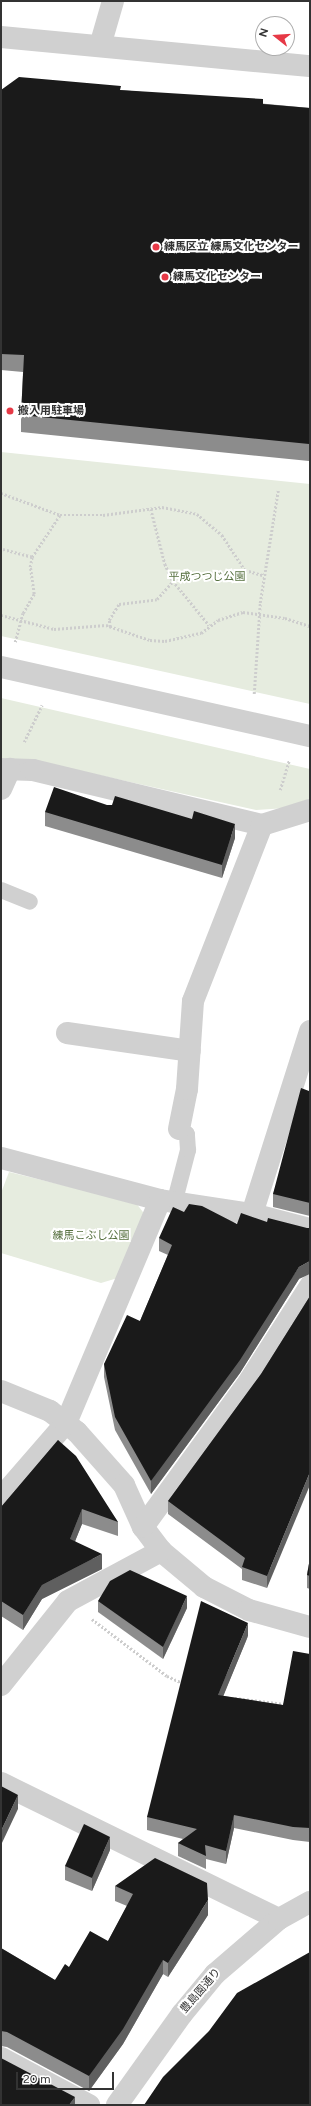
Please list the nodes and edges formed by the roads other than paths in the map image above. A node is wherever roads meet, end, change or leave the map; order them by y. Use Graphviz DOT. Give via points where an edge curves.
graph roads {
  1 [pos="113,1"];
  2 [pos="1,37"];
  3 [pos="100,46"];
  4 [pos="310,66"];
  5 [pos="1,667"];
  6 [pos="310,736"];
  7 [pos="6,769"];
  8 [pos="1,789"];
  9 [pos="310,810"];
  10 [pos="262,825"];
  11 [pos="1,890"];
  12 [pos="30,902"];
  13 [pos="310,1031"];
  14 [pos="67,1033"];
  15 [pos="190,1051"];
  16 [pos="179,1129"];
  17 [pos="1,1158"];
  18 [pos="167,1200"];
  19 [pos="252,1214"];
  20 [pos="310,1228"];
  21 [pos="310,1286"];
  22 [pos="1,1391"];
  23 [pos="66,1423"];
  24 [pos="1,1498"];
  25 [pos="143,1527"];
  26 [pos="161,1551"];
  27 [pos="310,1628"];
  28 [pos="1,1685"];
  29 [pos="1,1783"];
  30 [pos="310,1902"];
  31 [pos="279,1919"];
  32 [pos="1,2058"];
  33 [pos="89,2105"];
  34 [pos="117,2105"];
  1 -- 3 [label="street"];
  2 -- 3 [label="street"];
  3 -- 4 [label="street"];
  5 -- 6 [label="street"];
  7 -- 8 [label="street"];
  7 -- 10 [label="street" via="33,770"];
  9 -- 10 [label="street"];
  10 -- 15 [label="street" via="193,1001"];
  11 -- 12 [label="lane"];
  13 -- 19 [label="street"];
  14 -- 15 [label="street"];
  15 -- 16 [label="street"];
  16 -- 18 [label="lane" via="187,1134 188,1150"];
  17 -- 18 [label="street"];
  18 -- 19 [label="street"];
  18 -- 23 [label="street"];
  19 -- 20 [label="street"];
  21 -- 25 [label="street" via="250,1380"];
  22 -- 23 [label="street" via="50,1411"];
  23 -- 24 [label="street"];
  23 -- 25 [label="street" via="105,1460 124,1485"];
  25 -- 26 [label="street"];
  26 -- 27 [label="street" via="204,1587 249,1610"];
  26 -- 28 [label="street" via="68,1601"];
  29 -- 31 [label="street"];
  30 -- 31 [label="street, 豊島園通り"];
  31 -- 34 [label="street, 豊島園通り" via="215,1974 182,2014"];
  32 -- 33 [label="street"];
}
